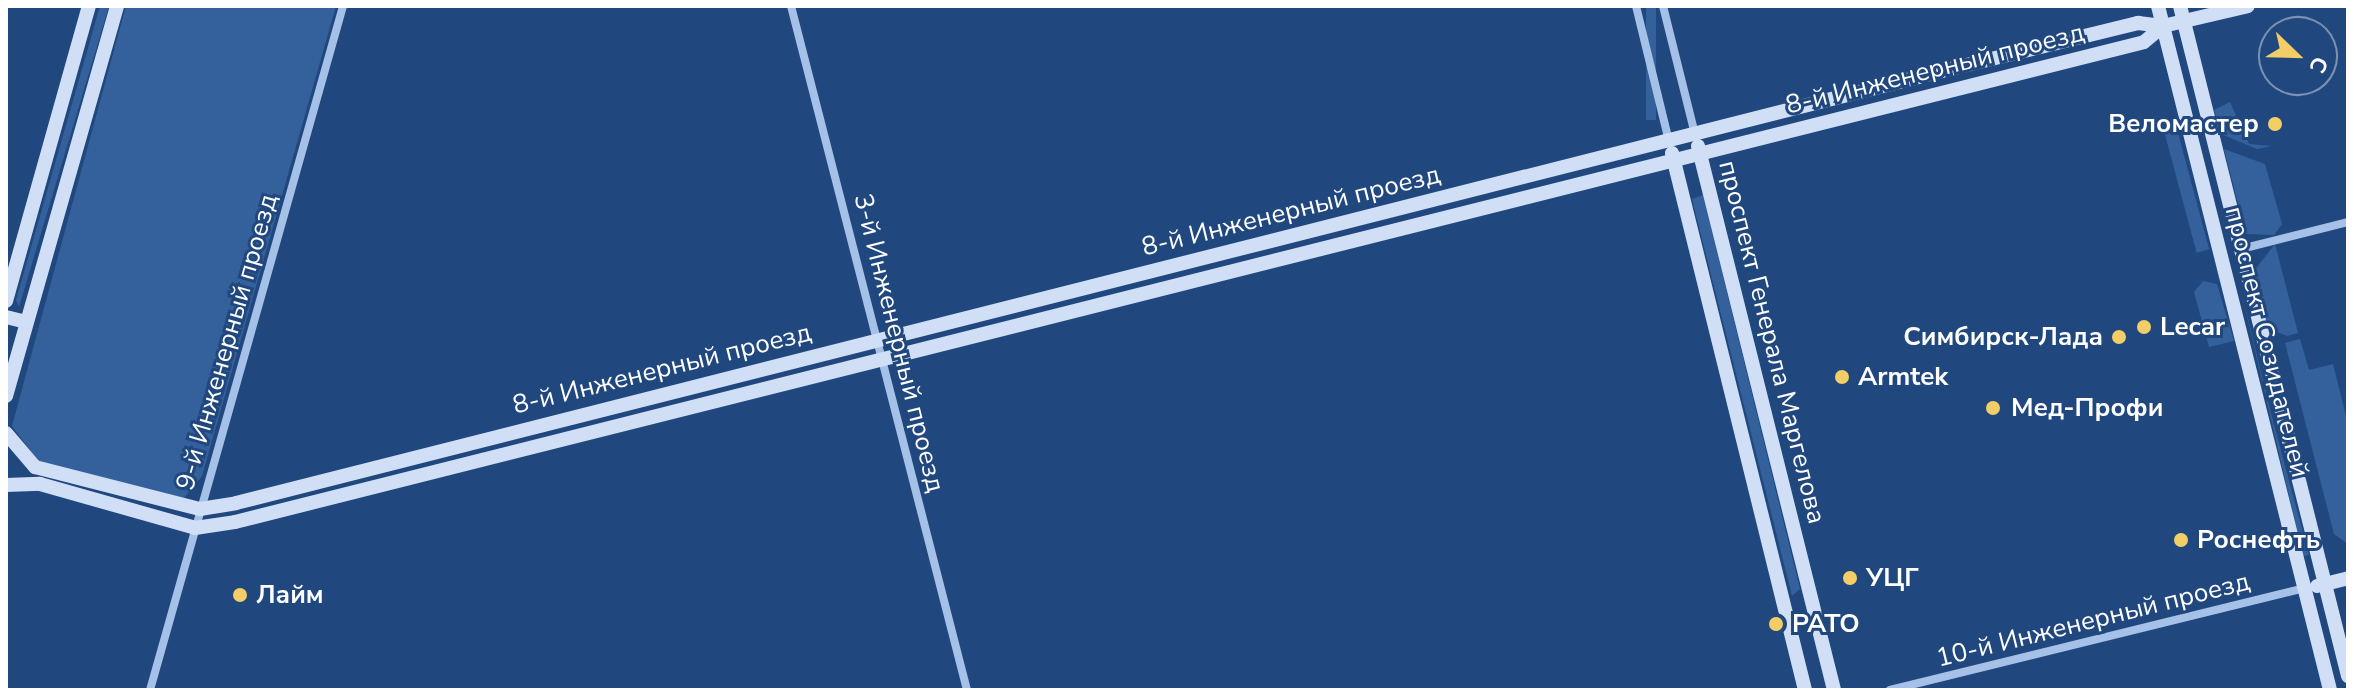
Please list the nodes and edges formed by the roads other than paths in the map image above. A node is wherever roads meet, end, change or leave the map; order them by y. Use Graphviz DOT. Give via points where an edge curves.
graph roads {
  1 [pos="89,6"];
  2 [pos="117,6"];
  3 [pos="343,6"];
  4 [pos="791,6"];
  5 [pos="1636,6"];
  6 [pos="1663,6"];
  7 [pos="2158,6"];
  8 [pos="2180,6"];
  9 [pos="2248,6"];
  10 [pos="2184,21"];
  11 [pos="2163,26"];
  12 [pos="1759,118"];
  13 [pos="1695,134"];
  14 [pos="1763,137"];
  15 [pos="1669,141"];
  16 [pos="1700,153"];
  17 [pos="1674,159"];
  18 [pos="2348,222"];
  19 [pos="2241,249"];
  20 [pos="2221,256"];
  21 [pos="6,301"];
  22 [pos="1021,303"];
  23 [pos="6,317"];
  24 [pos="1025,321"];
  25 [pos="26,322"];
  26 [pos="878,339"];
  27 [pos="882,357"];
  28 [pos="6,396"];
  29 [pos="6,433"];
  30 [pos="6,485"];
  31 [pos="200,509"];
  32 [pos="195,528"];
  33 [pos="2348,578"];
  34 [pos="2326,584"];
  35 [pos="2305,588"];
  36 [pos="1811,597"];
  37 [pos="1784,603"];
  38 [pos="2348,676"];
  39 [pos="150,690"];
  40 [pos="967,690"];
  41 [pos="1805,690"];
  42 [pos="1834,690"];
  43 [pos="1890,690"];
  44 [pos="2330,690"];
  1 -- 21 [label="street"];
  2 -- 25 [label="street"];
  3 -- 31 [label="street, 9-й Инженерный проезд"];
  4 -- 26 [label="street, 3-й Инженерный проезд"];
  5 -- 15 [label="street, проспект Генерала Маргелова"];
  6 -- 13 [label="street, проспект Генерала Маргелова"];
  7 -- 11 [label="street, проспект Созидателей"];
  8 -- 10 [label="street, проспект Созидателей"];
  9 -- 10 [label="street"];
  10 -- 11 [label="street"];
  10 -- 19 [label="street, проспект Созидателей"];
  11 -- 12 [label="street, 8-й Инженерный проезд" via="2138,23"];
  11 -- 14 [label="street, 8-й Инженерный проезд" via="2144,42"];
  11 -- 20 [label="street, проспект Созидателей"];
  12 -- 13 [label="street, 8-й Инженерный проезд"];
  12 -- 14 [label="street"];
  13 -- 15 [label="street, 8-й Инженерный проезд"];
  13 -- 16 [label="street, проспект Генерала Маргелова"];
  14 -- 16 [label="street, 8-й Инженерный проезд"];
  15 -- 17 [label="street, проспект Генерала Маргелова"];
  15 -- 22 [label="street, 8-й Инженерный проезд"];
  16 -- 17 [label="street, 8-й Инженерный проезд"];
  16 -- 36 [label="street, проспект Генерала Маргелова"];
  17 -- 24 [label="street, 8-й Инженерный проезд"];
  17 -- 37 [label="street, проспект Генерала Маргелова"];
  18 -- 19 [label="street"];
  19 -- 20 [label="street"];
  19 -- 34 [label="street, проспект Созидателей"];
  20 -- 35 [label="street, проспект Созидателей"];
  22 -- 24 [label="street"];
  22 -- 26 [label="street, 8-й Инженерный проезд"];
  23 -- 25 [label="street"];
  24 -- 27 [label="street, 8-й Инженерный проезд"];
  25 -- 28 [label="street"];
  26 -- 27 [label="street, 3-й Инженерный проезд"];
  26 -- 31 [label="street, 8-й Инженерный проезд"];
  27 -- 32 [label="street, 8-й Инженерный проезд"];
  27 -- 40 [label="street, 3-й Инженерный проезд"];
  29 -- 31 [label="street, 8-й Инженерный проезд" via="35,467"];
  30 -- 32 [label="street, 8-й Инженерный проезд" via="40,484"];
  31 -- 32 [label="street, 9-й Инженерный проезд"];
  32 -- 39 [label="street, 9-й Инженерный проезд"];
  33 -- 34 [label="street"];
  34 -- 35 [label="street"];
  34 -- 38 [label="street, проспект Созидателей"];
  35 -- 43 [label="street, 10-й Инженерный проезд"];
  35 -- 44 [label="street, проспект Созидателей"];
  36 -- 37 [label="street"];
  36 -- 42 [label="street, проспект Генерала Маргелова"];
  37 -- 41 [label="street, проспект Генерала Маргелова"];
}
